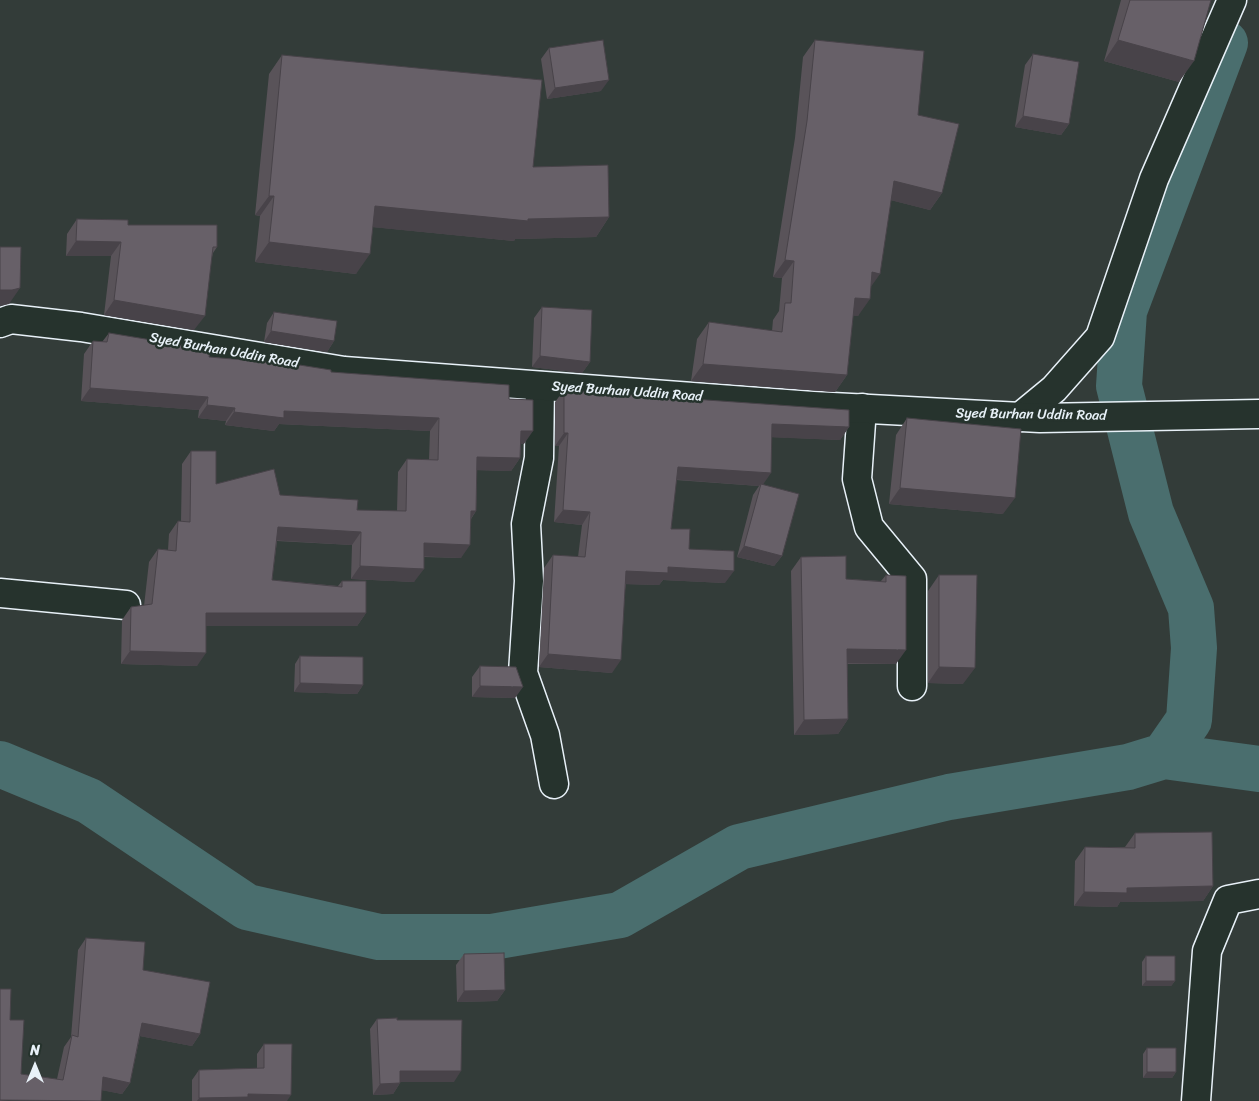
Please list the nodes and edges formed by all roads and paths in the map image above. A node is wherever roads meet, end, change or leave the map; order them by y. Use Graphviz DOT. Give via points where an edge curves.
graph roads {
  1 [pos="1232,0"];
  2 [pos="0,323"];
  3 [pos="540,386"];
  4 [pos="862,408"];
  5 [pos="1259,414"];
  6 [pos="1030,418"];
  7 [pos="0,593"];
  8 [pos="126,605"];
  9 [pos="912,686"];
  10 [pos="554,784"];
  11 [pos="1259,894"];
  12 [pos="1196,1101"];
  1 -- 6 [label="street" via="1154,179 1100,337"];
  2 -- 3 [label="street, Syed Burhan Uddin Road" via="10,319 81,327 344,371"];
  3 -- 4 [label="street, Syed Burhan Uddin Road"];
  3 -- 10 [label="street" via="539,458 526,524 528,581 523,673 545,735"];
  4 -- 6 [label="street, Syed Burhan Uddin Road"];
  4 -- 9 [label="street" via="857,479 869,527 912,579"];
  5 -- 6 [label="street, Syed Burhan Uddin Road"];
  7 -- 8 [label="street"];
  11 -- 12 [label="street" via="1228,900 1207,951"];
}
